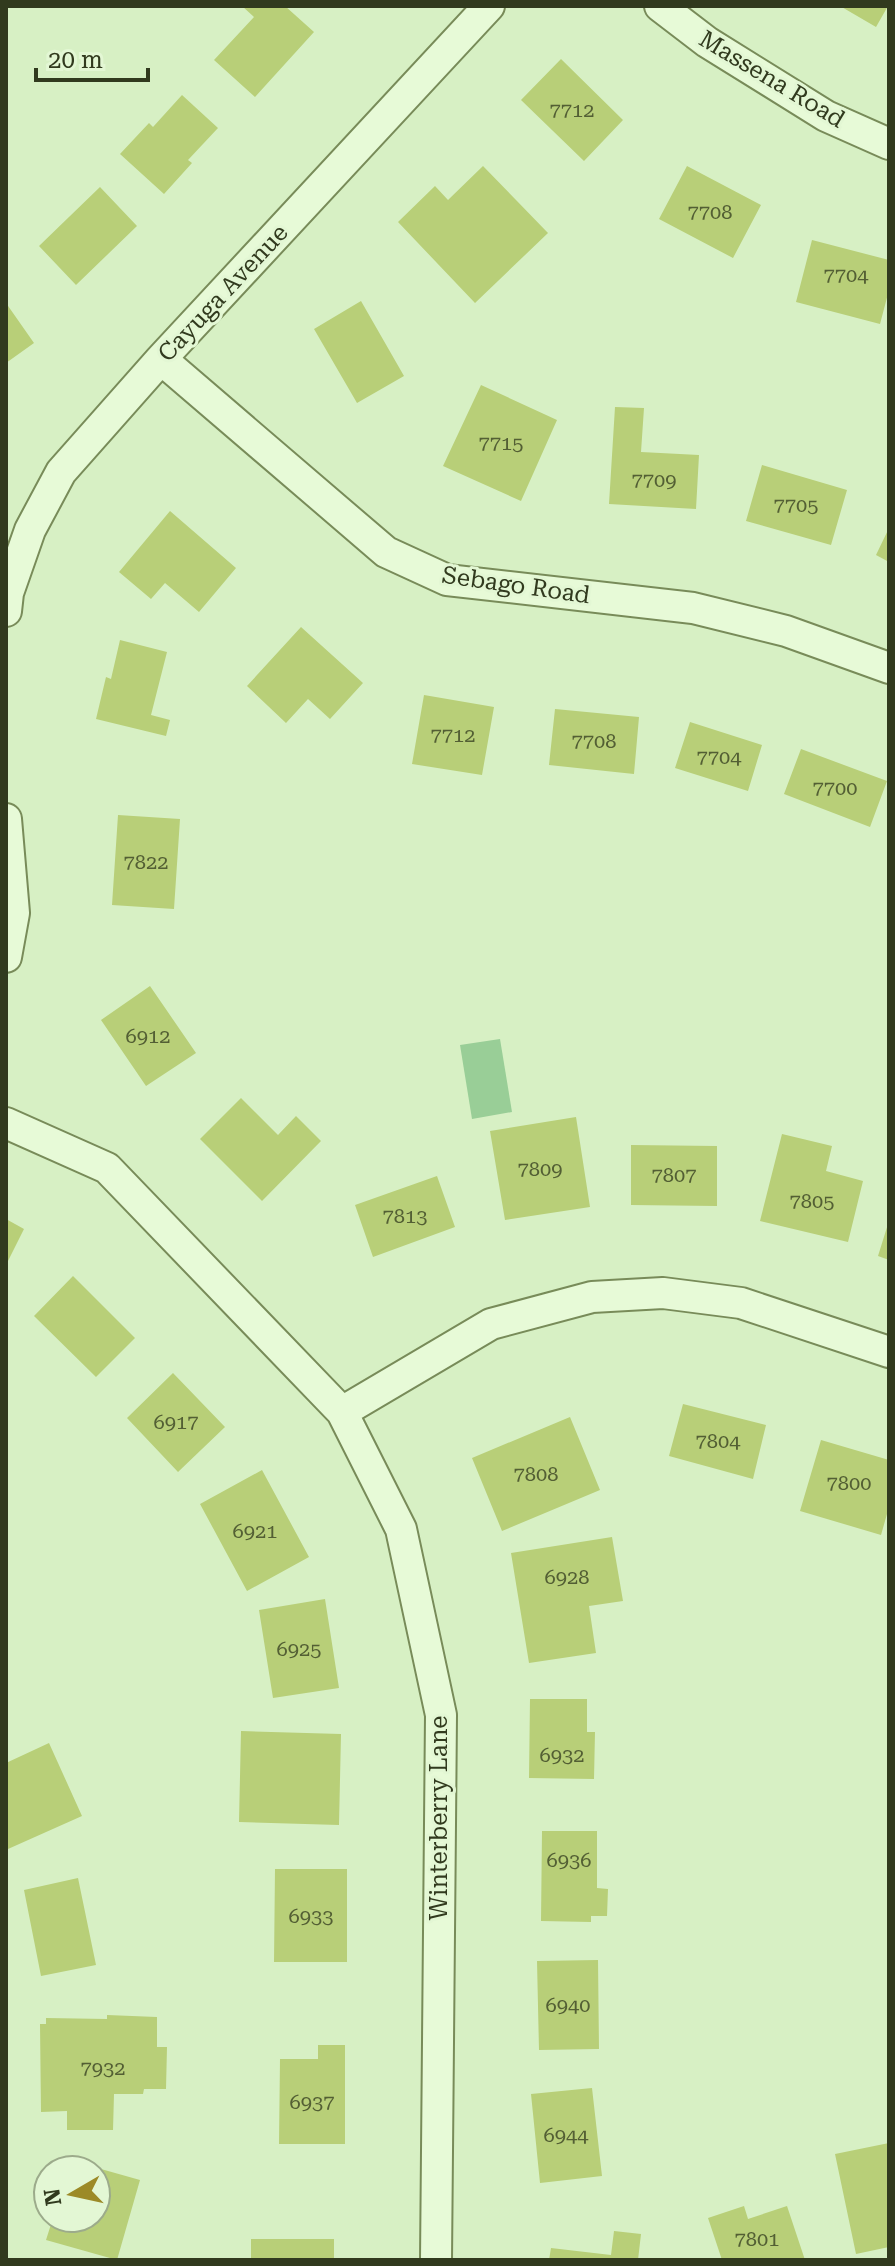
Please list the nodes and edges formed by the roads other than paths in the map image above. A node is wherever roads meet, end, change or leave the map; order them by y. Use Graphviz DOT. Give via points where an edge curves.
graph roads {
  1 [pos="489,6"];
  2 [pos="660,6"];
  3 [pos="889,144"];
  4 [pos="161,359"];
  5 [pos="6,611"];
  6 [pos="889,668"];
  7 [pos="6,819"];
  8 [pos="6,957"];
  9 [pos="6,1123"];
  10 [pos="889,1352"];
  11 [pos="342,1412"];
  12 [pos="436,2260"];
  1 -- 4 [label="street, Cayuga Avenue"];
  2 -- 3 [label="street, Massena Road" via="707,42 826,116"];
  4 -- 5 [label="street, Cayuga Avenue" via="61,472 30,530"];
  4 -- 6 [label="street, Sebago Road" via="386,552 447,580 693,608 786,631"];
  7 -- 8 [label="street" via="14,913"];
  9 -- 11 [label="street, Winterberry Lane" via="107,1168"];
  10 -- 11 [label="street" via="741,1303 663,1293 592,1297 491,1324"];
  11 -- 12 [label="street, Winterberry Lane" via="401,1529 441,1715"];
}
